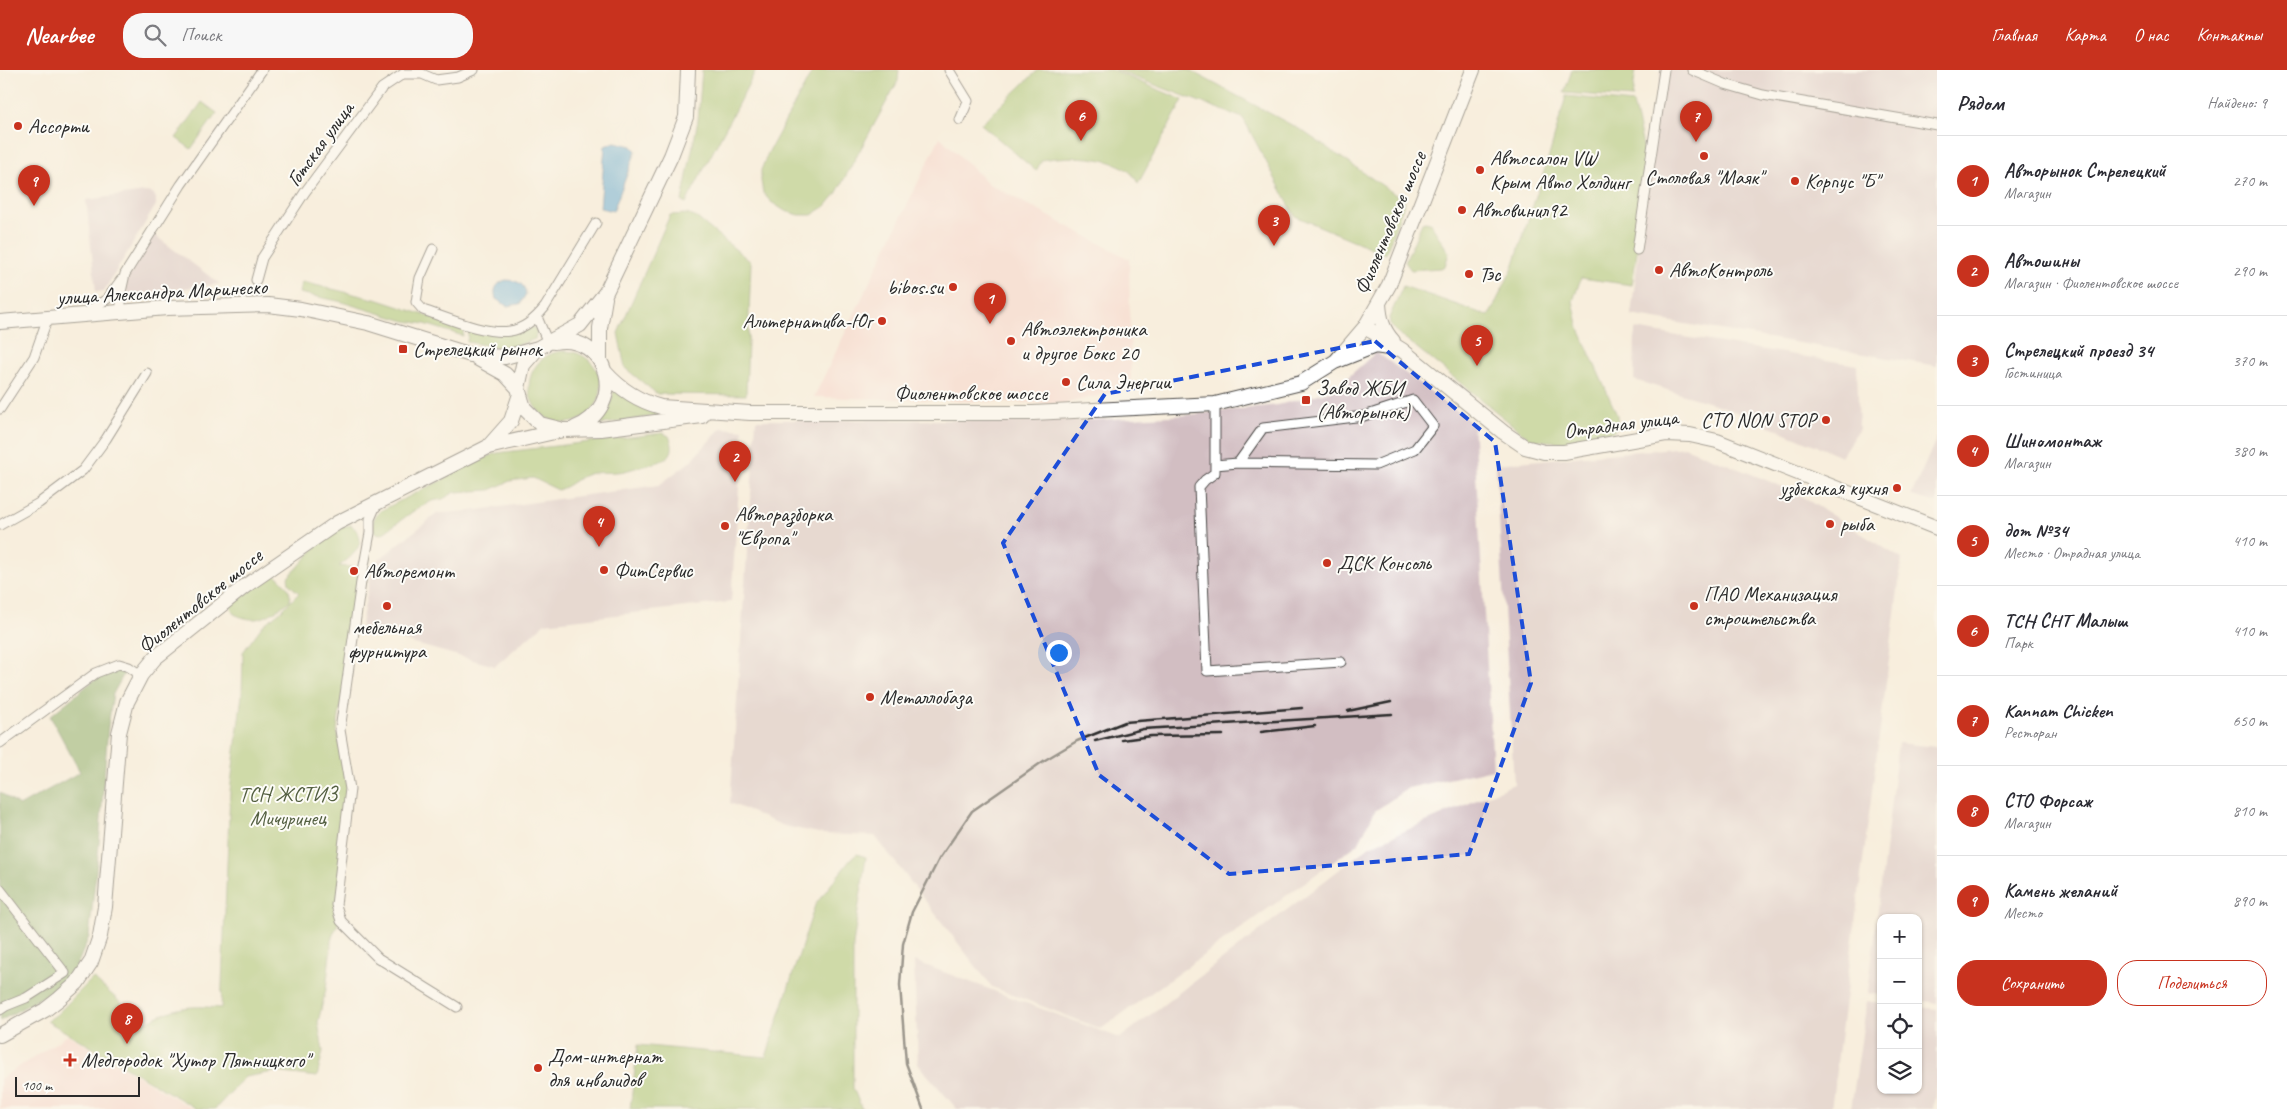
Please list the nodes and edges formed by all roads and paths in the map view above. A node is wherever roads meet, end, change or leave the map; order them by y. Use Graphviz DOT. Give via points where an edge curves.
graph roads {
  1 [pos="262,70"];
  2 [pos="474,70"];
  3 [pos="688,70"];
  4 [pos="949,70"];
  5 [pos="1472,70"];
  6 [pos="1664,70"];
  7 [pos="1692,70"];
  8 [pos="960,120"];
  9 [pos="1937,125"];
  10 [pos="596,223"];
  11 [pos="433,249"];
  12 [pos="1637,250"];
  13 [pos="125,274"];
  14 [pos="256,280"];
  15 [pos="606,292"];
  16 [pos="1379,304"];
  17 [pos="121,312"];
  18 [pos="83,314"];
  19 [pos="48,317"];
  20 [pos="536,317"];
  21 [pos="0,322"];
  22 [pos="1365,327"];
  23 [pos="543,346"];
  24 [pos="1402,350"];
  25 [pos="471,354"];
  26 [pos="1336,361"];
  27 [pos="602,367"];
  28 [pos="147,374"];
  29 [pos="519,392"];
  30 [pos="1215,404"];
  31 [pos="0,409"];
  32 [pos="725,412"];
  33 [pos="568,429"];
  34 [pos="488,448"];
  35 [pos="1238,463"];
  36 [pos="1215,465"];
  37 [pos="377,502"];
  38 [pos="0,525"];
  39 [pos="1937,528"];
  40 [pos="1341,662"];
  41 [pos="141,675"];
  42 [pos="0,743"];
  43 [pos="0,889"];
  44 [pos="457,1007"];
  45 [pos="0,1010"];
  46 [pos="0,1035"];
  1 -- 13 [label="street" via="181,185"];
  2 -- 14 [label="street, Готская улица" via="458,77 436,80 422,74 403,74 382,88 305,192 262,258"];
  3 -- 15 [label="main road, Фиолентовское шоссе" via="686,117 660,182"];
  4 -- 8 [label="street" via="968,101"];
  5 -- 16 [label="main road, Фиолентовское шоссе"];
  6 -- 12 [label="street"];
  7 -- 9 [label="street" via="1763,95"];
  10 -- 20 [label="street"];
  11 -- 20 [label="street" via="420,278 416,302 423,310 488,330 511,331"];
  13 -- 17 [label="street"];
  13 -- 18 [label="street" via="107,299"];
  15 -- 23 [label="main road, Фиолентовское шоссе" via="580,324"];
  15 -- 27 [label="main road, Фиолентовское шоссе" via="600,328"];
  16 -- 22 [label="main road, Фиолентовское шоссе"];
  16 -- 24 [label="main road" via="1386,334"];
  17 -- 18 [label="main road, улица Александра Маринеско"];
  17 -- 25 [label="main road, улица Александра Маринеско" via="268,305 368,323"];
  18 -- 19 [label="main road, улица Александра Маринеско"];
  19 -- 21 [label="main road, улица Александра Маринеско"];
  19 -- 31 [label="street" via="34,356"];
  20 -- 23 [label="street"];
  22 -- 24 [label="main road, Отрадная улица"];
  22 -- 26 [label="main road, Фиолентовское шоссе"];
  23 -- 25 [label="main road, улица Александра Маринеско" via="505,357"];
  23 -- 27 [label="main road, Фиолентовское шоссе" via="566,341 583,346"];
  23 -- 29 [label="main road, Фиолентовское шоссе" via="523,365"];
  24 -- 26 [label="main road" via="1375,346"];
  24 -- 39 [label="main road, Отрадная улица" via="1525,447 1544,452 1564,452 1640,437 1690,435 1717,441"];
  25 -- 29 [label="main road, улица Александра Маринеско" via="505,374"];
  26 -- 30 [label="main road, Фиолентовское шоссе" via="1301,383"];
  27 -- 32 [label="main road, Фиолентовское шоссе" via="620,388 648,403"];
  27 -- 33 [label="main road, Фиолентовское шоссе" via="607,384 602,407 595,417"];
  28 -- 38 [label="street" via="83,470 39,503"];
  29 -- 33 [label="main road, Фиолентовское шоссе" via="531,417 551,428"];
  29 -- 34 [label="main road, Фиолентовское шоссе" via="511,420"];
  30 -- 32 [label="main road, Фиолентовское шоссе" via="1033,413"];
  30 -- 36 [label="street"];
  32 -- 33 [label="main road, Фиолентовское шоссе" via="601,430"];
  33 -- 34 [label="main road, Фиолентовское шоссе"];
  34 -- 37 [label="main road, Фиолентовское шоссе"];
  35 -- 35 [label="street" via="1263,428 1364,416 1413,400 1433,426 1414,449 1376,465"];
  35 -- 36 [label="street"];
  36 -- 40 [label="street" via="1215,472 1199,488 1207,671"];
  37 -- 41 [label="main road, Фиолентовское шоссе" via="337,523 244,588 154,658"];
  37 -- 44 [label="street" via="370,519 340,730 350,789 336,905 341,921 378,958"];
  41 -- 42 [label="street" via="119,664 96,673"];
  41 -- 46 [label="main road, Фиолентовское шоссе" via="127,702 119,733 105,906 91,962 77,983 45,1010"];
  43 -- 45 [label="street" via="65,973"];
}
